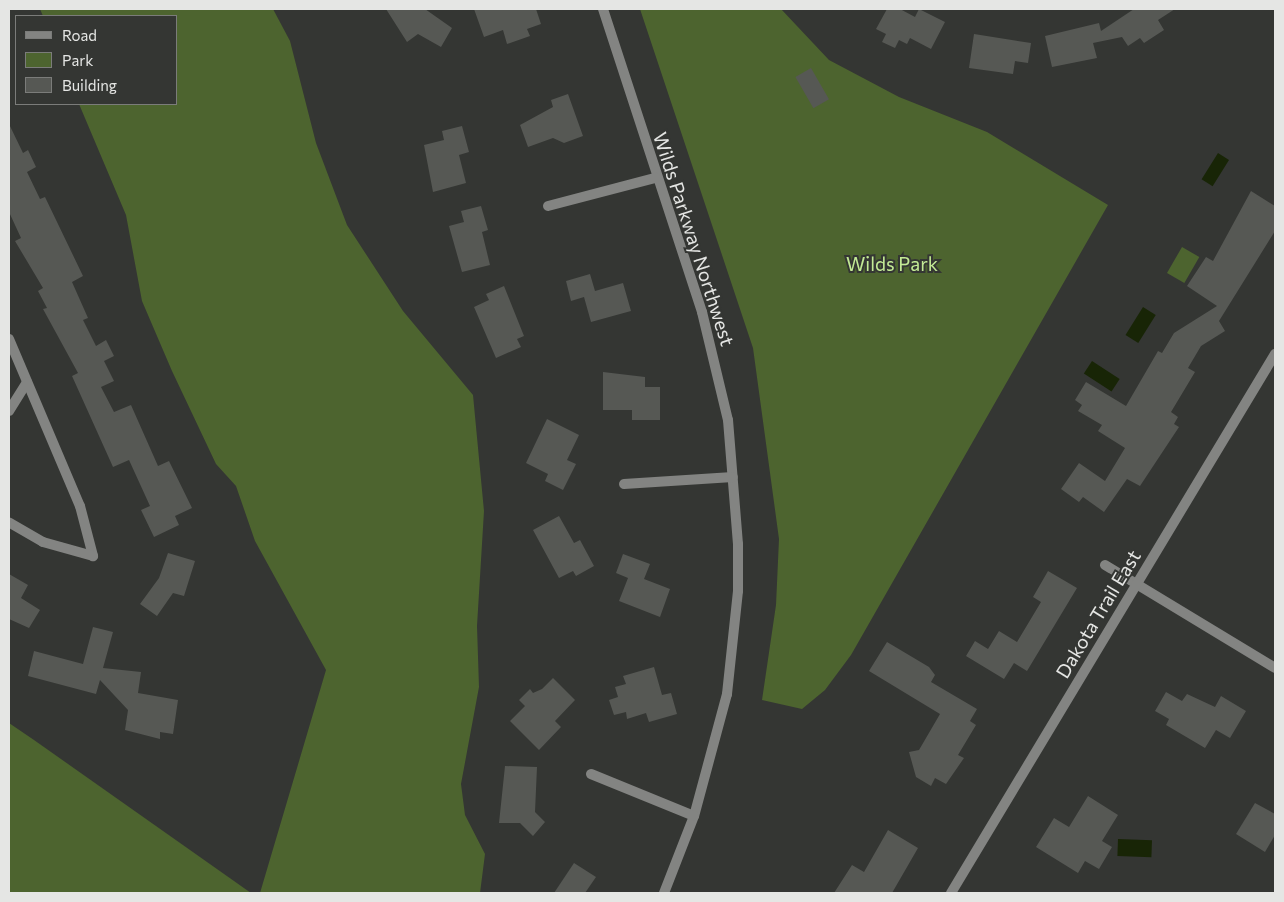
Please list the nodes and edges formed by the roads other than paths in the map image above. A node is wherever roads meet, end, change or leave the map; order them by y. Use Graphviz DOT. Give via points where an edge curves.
graph roads {
  1 [pos="603,9"];
  2 [pos="655,178"];
  3 [pos="548,206"];
  4 [pos="9,339"];
  5 [pos="1275,354"];
  6 [pos="27,382"];
  7 [pos="9,411"];
  8 [pos="734,477"];
  9 [pos="624,484"];
  10 [pos="9,522"];
  11 [pos="1105,565"];
  12 [pos="1136,584"];
  13 [pos="1275,668"];
  14 [pos="591,774"];
  15 [pos="694,816"];
  16 [pos="664,893"];
  17 [pos="951,893"];
  1 -- 2 [label="street, Wilds Parkway Northwest"];
  2 -- 3 [label="street"];
  2 -- 8 [label="street, Wilds Parkway Northwest" via="702,312 728,420"];
  4 -- 6 [label="street"];
  5 -- 12 [label="street, Dakota Trail East"];
  6 -- 7 [label="street"];
  6 -- 10 [label="street" via="80,506 93,556 43,542"];
  8 -- 9 [label="street"];
  8 -- 15 [label="street, Wilds Parkway Northwest" via="738,591 733,649 727,694"];
  11 -- 12 [label="street"];
  12 -- 13 [label="street"];
  12 -- 17 [label="street, Dakota Trail East"];
  14 -- 15 [label="street"];
  15 -- 16 [label="street, Wilds Parkway Northwest"];
}
